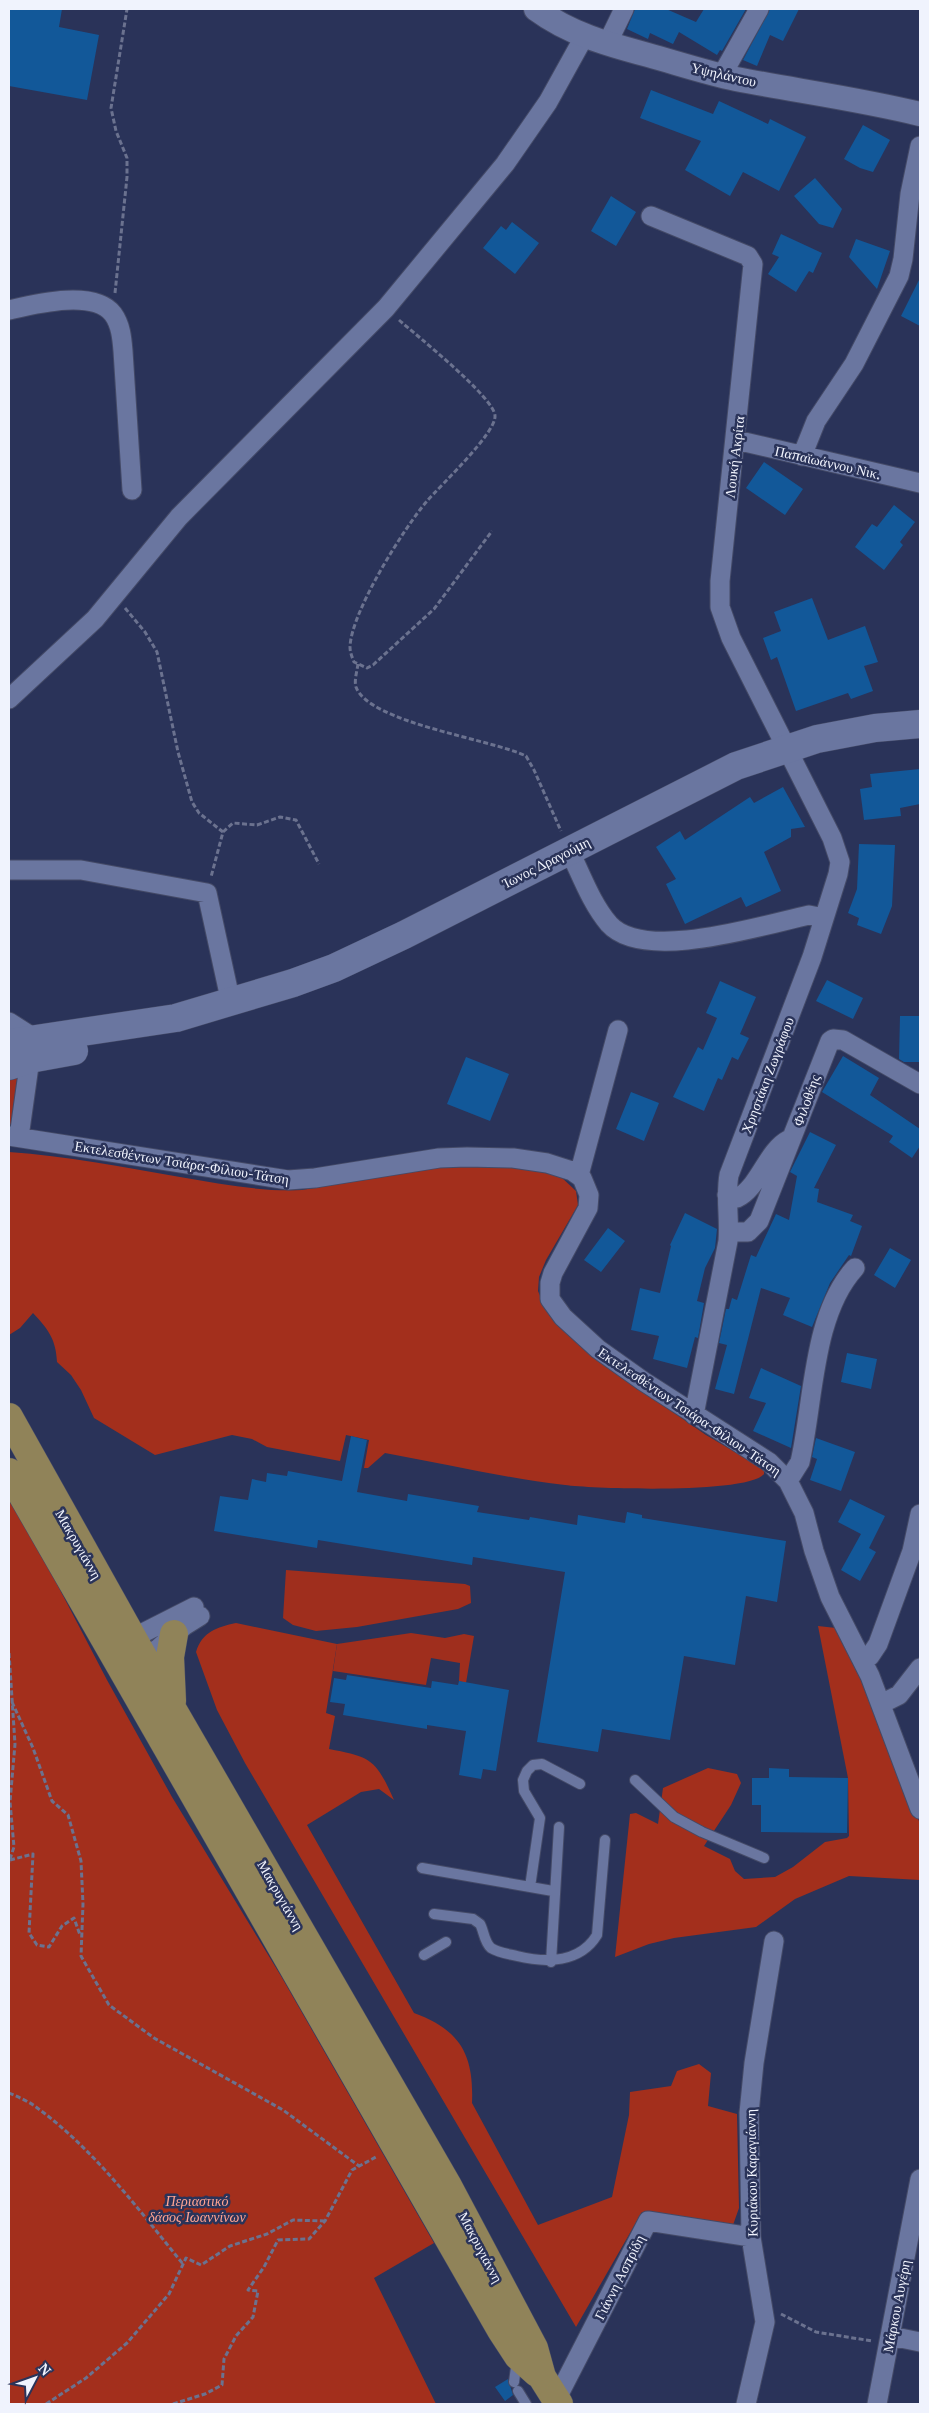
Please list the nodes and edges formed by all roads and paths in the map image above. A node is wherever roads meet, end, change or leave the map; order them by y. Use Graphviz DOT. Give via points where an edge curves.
graph roads {
  1 [pos="127,9"];
  2 [pos="536,9"];
  3 [pos="624,9"];
  4 [pos="759,9"];
  5 [pos="584,37"];
  6 [pos="607,44"];
  7 [pos="722,75"];
  8 [pos="920,114"];
  9 [pos="920,146"];
  10 [pos="651,216"];
  11 [pos="386,308"];
  12 [pos="9,310"];
  13 [pos="113,314"];
  14 [pos="736,440"];
  15 [pos="802,456"];
  16 [pos="920,483"];
  17 [pos="132,490"];
  18 [pos="492,531"];
  19 [pos="114,597"];
  20 [pos="358,664"];
  21 [pos="9,699"];
  22 [pos="920,724"];
  23 [pos="788,748"];
  24 [pos="223,832"];
  25 [pos="569,850"];
  26 [pos="319,864"];
  27 [pos="9,870"];
  28 [pos="206,893"];
  29 [pos="824,918"];
  30 [pos="231,1003"];
  31 [pos="9,1022"];
  32 [pos="618,1030"];
  33 [pos="20,1052"];
  34 [pos="920,1084"];
  35 [pos="14,1137"];
  36 [pos="791,1140"];
  37 [pos="579,1175"];
  38 [pos="727,1196"];
  39 [pos="729,1232"];
  40 [pos="854,1268"];
  41 [pos="694,1415"];
  42 [pos="9,1418"];
  43 [pos="9,1472"];
  44 [pos="788,1481"];
  45 [pos="920,1514"];
  46 [pos="174,1634"];
  47 [pos="9,1653"];
  48 [pos="127,1654"];
  49 [pos="863,1662"];
  50 [pos="920,1668"];
  51 [pos="12,1702"];
  52 [pos="881,1704"];
  53 [pos="173,1710"];
  54 [pos="636,1780"];
  55 [pos="580,1784"];
  56 [pos="920,1809"];
  57 [pos="559,1827"];
  58 [pos="605,1840"];
  59 [pos="764,1858"];
  60 [pos="9,1861"];
  61 [pos="422,1868"];
  62 [pos="530,1887"];
  63 [pos="553,1891"];
  64 [pos="434,1914"];
  65 [pos="81,1939"];
  66 [pos="774,1940"];
  67 [pos="446,1942"];
  68 [pos="424,1955"];
  69 [pos="551,1962"];
  70 [pos="9,2093"];
  71 [pos="395,2147"];
  72 [pos="359,2166"];
  73 [pos="920,2179"];
  74 [pos="325,2220"];
  75 [pos="751,2237"];
  76 [pos="183,2264"];
  77 [pos="764,2308"];
  78 [pos="890,2340"];
  79 [pos="920,2342"];
  80 [pos="516,2377"];
  81 [pos="542,2377"];
  82 [pos="558,2402"];
  83 [pos="46,2404"];
  84 [pos="173,2404"];
  85 [pos="526,2404"];
  86 [pos="746,2404"];
  87 [pos="877,2404"];
  1 -- 13 [label="path" via="111,108 127,158"];
  2 -- 5 [label="street, Υψηλάντου" via="560,26"];
  3 -- 6 [label="street"];
  4 -- 7 [label="street"];
  5 -- 6 [label="street, Υψηλάντου"];
  5 -- 11 [label="street" via="548,102 505,164"];
  6 -- 7 [label="street, Υψηλάντου"];
  7 -- 8 [label="street, Υψηλάντου" via="822,92"];
  9 -- 15 [label="street" via="899,276 854,364 816,421"];
  10 -- 14 [label="street, Λουκή Ακρίτα" via="751,259"];
  11 -- 19 [label="street" via="179,518"];
  11 -- 20 [label="path" via="480,392 495,416 488,435 426,502 393,550 358,619 350,648"];
  12 -- 13 [label="street" via="50,302 85,301 101,305"];
  13 -- 17 [label="street" via="121,334 123,352"];
  14 -- 15 [label="street, Παπαϊωάννου Νικ."];
  14 -- 23 [label="street, Λουκή Ακρίτα" via="720,607 731,638"];
  15 -- 16 [label="street, Παπαϊωάννου Νικ."];
  18 -- 20 [label="path" via="434,609 373,665 366,668"];
  19 -- 21 [label="street" via="95,619"];
  19 -- 24 [label="path" via="153,642 188,792 199,813"];
  20 -- 25 [label="path" via="355,686 367,702 390,714 526,756"];
  22 -- 23 [label="main road, Ίωνος Δραγούμη" via="838,735"];
  23 -- 25 [label="main road, Ίωνος Δραγούμη" via="722,772"];
  23 -- 29 [label="street, Χρηστάκη Ζωγράφου" via="838,856 839,868"];
  24 -- 26 [label="path" via="233,823 257,825 280,817 296,820"];
  24 -- 28 [label="path"];
  25 -- 29 [label="street" via="603,915 617,930 633,937 692,940 809,915"];
  25 -- 30 [label="main road, Ίωνος Δραγούμη" via="334,968"];
  27 -- 28 [label="street" via="81,870"];
  28 -- 30 [label="street"];
  29 -- 38 [label="street, Χρηστάκη Ζωγράφου" via="730,1175"];
  30 -- 33 [label="main road, Ίωνος Δραγούμη"];
  31 -- 33 [label="street"];
  32 -- 37 [label="street"];
  33 -- 35 [label="street"];
  34 -- 36 [label="street, Φιλοθέης" via="843,1040 833,1039 826,1047"];
  35 -- 37 [label="street, Εκτελεσθέντων Τσιάρα-Φίλιου-Τάτση" via="288,1180 467,1157 547,1163"];
  36 -- 38 [label="street" via="785,1141 744,1193 736,1198"];
  36 -- 39 [label="street, Φιλοθέης" via="757,1225 745,1233"];
  37 -- 41 [label="street, Εκτελεσθέντων Τσιάρα-Φίλιου-Τάτση" via="590,1195 588,1208 553,1273 550,1299 563,1317 598,1350"];
  38 -- 39 [label="street, Χρηστάκη Ζωγράφου"];
  39 -- 41 [label="street, Χρηστάκη Ζωγράφου"];
  40 -- 44 [label="street" via="839,1289 827,1321 800,1462"];
  41 -- 44 [label="street, Εκτελεσθέντων Τσιάρα-Φίλιου-Τάτση" via="769,1462"];
  42 -- 48 [label="main road, Μακρυγιάννη"];
  43 -- 48 [label="main road, Μακρυγιάννη"];
  44 -- 49 [label="street, Εκτελεσθέντων Τσιάρα-Φίλιου-Τάτση" via="798,1496 830,1597"];
  45 -- 49 [label="street" via="912,1551 878,1644"];
  46 -- 48 [label="street"];
  46 -- 48 [label="street" via="197,1611"];
  46 -- 53 [label="main road" via="170,1670"];
  47 -- 51 [label="path"];
  48 -- 53 [label="main road, Μακρυγιάννη"];
  48 -- 71 [label="main road, Μακρυγιάννη"];
  49 -- 52 [label="street, Εκτελεσθέντων Τσιάρα-Φίλιου-Τάτση"];
  50 -- 52 [label="street" via="899,1695"];
  51 -- 60 [label="path" via="15,1744 10,1802 14,1847"];
  51 -- 65 [label="path" via="52,1801 68,1815 81,1861"];
  52 -- 56 [label="street, Εκτελεσθέντων Τσιάρα-Φίλιου-Τάτση"];
  53 -- 81 [label="main road, Μακρυγιάννη" via="444,2178 534,2348"];
  54 -- 59 [label="lane" via="674,1816 702,1832"];
  55 -- 62 [label="lane" via="542,1764 527,1771 523,1780 524,1791 540,1818"];
  57 -- 63 [label="lane"];
  58 -- 69 [label="lane" via="597,1935 583,1951"];
  60 -- 65 [label="path" via="33,1854 29,1933 38,1945 49,1947 62,1926 74,1918"];
  61 -- 62 [label="lane"];
  62 -- 63 [label="lane"];
  63 -- 69 [label="lane"];
  64 -- 69 [label="lane" via="473,1920 480,1924 491,1947 503,1953"];
  65 -- 72 [label="path" via="80,1956 109,2005 154,2038 282,2110"];
  66 -- 75 [label="street, Κυριάκου Καραγιάννη" via="750,2096"];
  67 -- 68 [label="lane"];
  70 -- 76 [label="path" via="35,2106 77,2143 120,2187"];
  71 -- 72 [label="path"];
  71 -- 80 [label="main road, Μακρυγιάννη"];
  72 -- 74 [label="path" via="352,2170"];
  73 -- 78 [label="street, Μάρκου Αυγέρη"];
  74 -- 76 [label="path" via="293,2220 267,2234 230,2246 201,2265 186,2258"];
  74 -- 84 [label="path" via="310,2239 278,2240 248,2290 258,2291 254,2317 236,2336 224,2359 222,2384 205,2394"];
  75 -- 77 [label="street, Κυριάκου Καραγιάννη"];
  75 -- 82 [label="street, Γιάννη Ασπρίδη" via="648,2221"];
  76 -- 83 [label="path" via="169,2294 127,2343 86,2378"];
  77 -- 78 [label="path" via="816,2332"];
  77 -- 86 [label="street, Κυριάκου Καραγιάννη" via="764,2331"];
  78 -- 79 [label="street"];
  78 -- 87 [label="street, Μάρκου Αυγέρη"];
  80 -- 81 [label="main road, Μακρυγιάννη"];
  80 -- 85 [label="lane"];
  81 -- 82 [label="main road, Μακρυγιάννη"];
}
